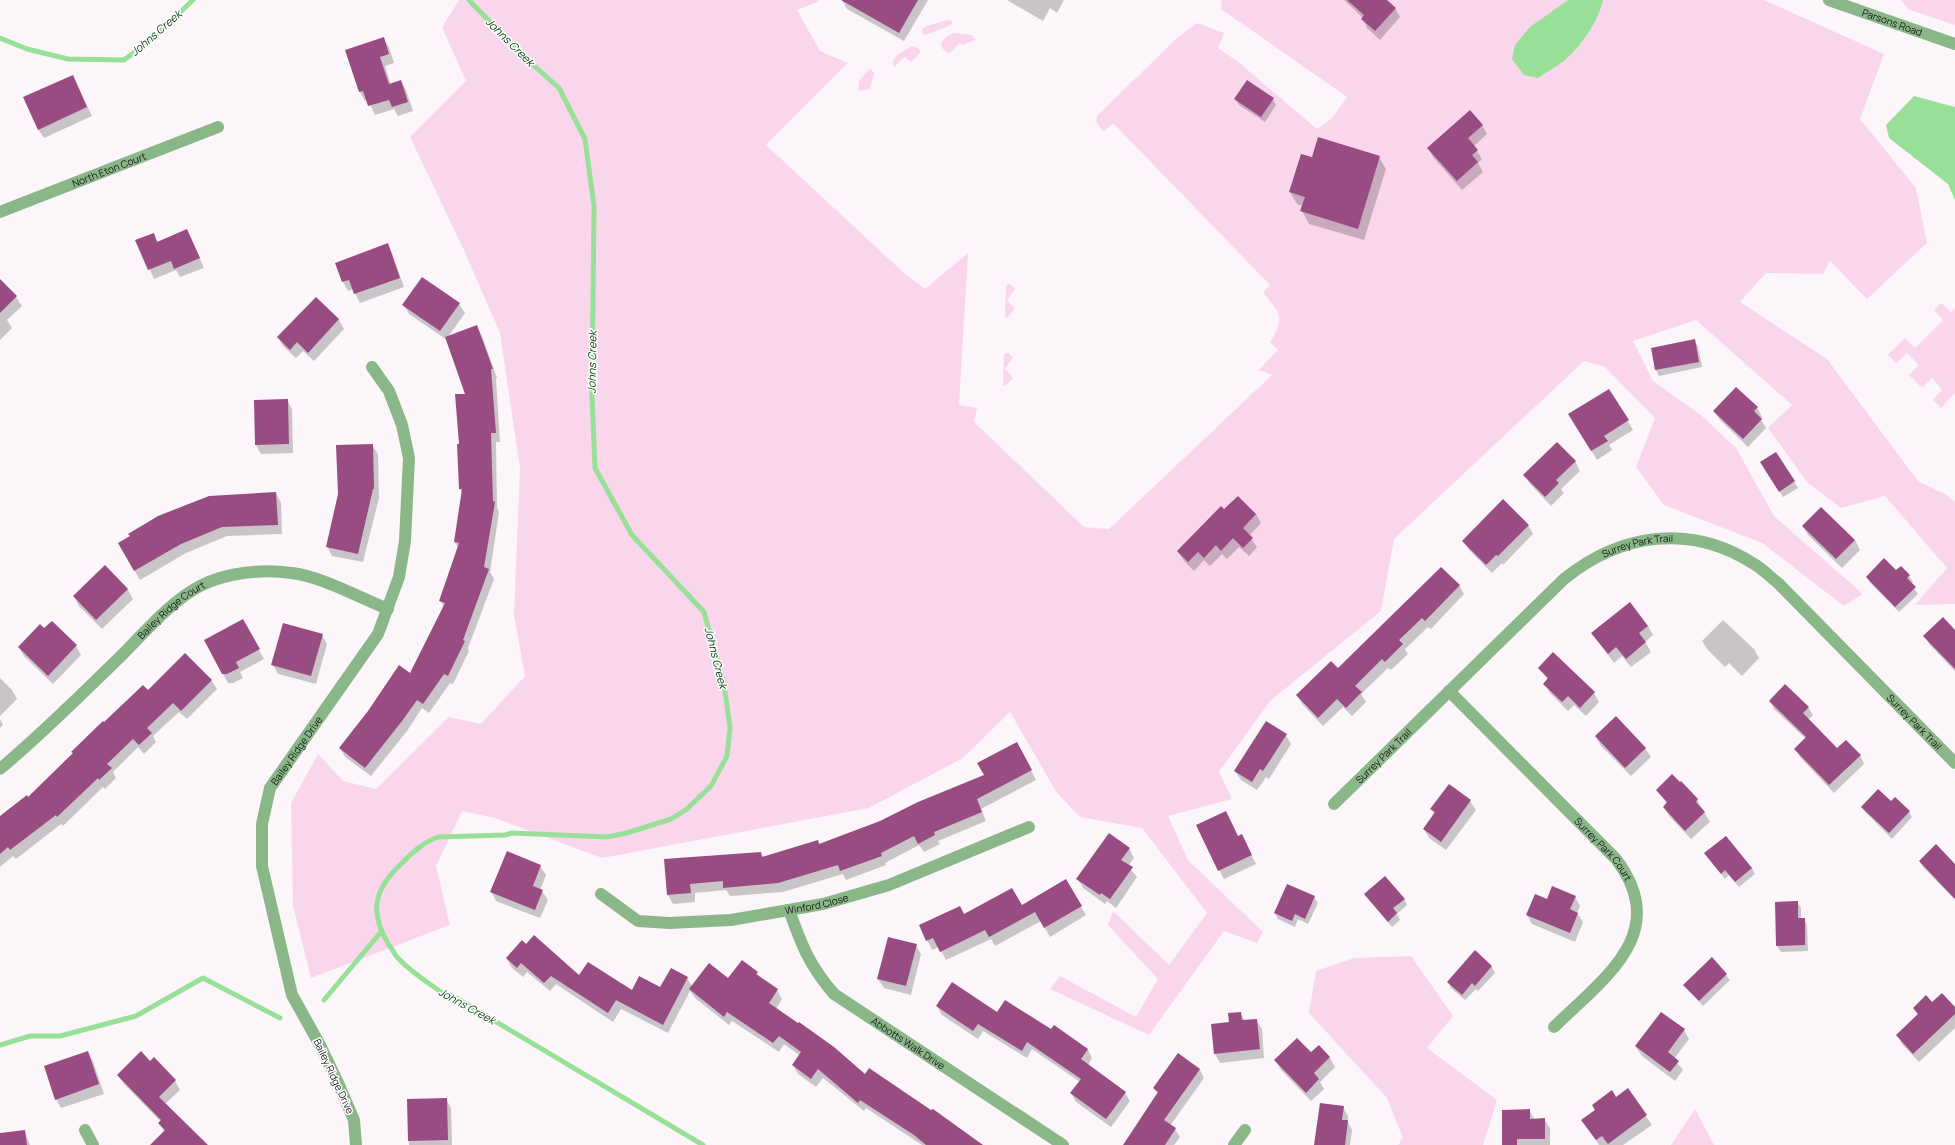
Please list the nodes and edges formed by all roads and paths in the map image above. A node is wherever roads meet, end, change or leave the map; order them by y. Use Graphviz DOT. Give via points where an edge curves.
graph roads {
  1 [pos="1829,0"];
  2 [pos="1955,44"];
  3 [pos="218,127"];
  4 [pos="0,212"];
  5 [pos="372,367"];
  6 [pos="388,609"];
  7 [pos="1449,691"];
  8 [pos="1955,763"];
  9 [pos="0,769"];
  10 [pos="1334,804"];
  11 [pos="1029,827"];
  12 [pos="601,894"];
  13 [pos="789,910"];
  14 [pos="1554,1027"];
  15 [pos="85,1130"];
  16 [pos="1246,1130"];
  17 [pos="93,1145"];
  18 [pos="356,1145"];
  19 [pos="1063,1145"];
  20 [pos="1234,1145"];
  1 -- 2 [label="street, Parsons Road"];
  3 -- 4 [label="street, North Eton Court"];
  5 -- 6 [label="street, Bailey Ridge Drive" via="389,391 402,425 409,458 405,541"];
  6 -- 9 [label="street, Bailey Ridge Court" via="318,580 292,573 254,572 218,579 200,586 172,605 37,738"];
  6 -- 18 [label="street, Bailey Ridge Drive" via="378,634 270,788 262,824 262,866 292,995 320,1045 354,1120"];
  7 -- 8 [label="street, Surrey Park Trail" via="1581,565 1600,554 1630,543 1665,538 1697,541 1731,551 1755,564 1778,583"];
  7 -- 10 [label="street, Surrey Park Trail"];
  7 -- 14 [label="street, Surrey Park Court" via="1616,859 1634,889 1637,922 1626,952 1615,967"];
  11 -- 13 [label="street, Winford Close" via="889,885 823,904"];
  12 -- 13 [label="street, Winford Close" via="638,921 669,923 731,920"];
  13 -- 19 [label="street, Abbotts Walk Drive" via="804,952 817,975 834,994"];
  15 -- 17 [label="street"];
  16 -- 20 [label="street"];
}
